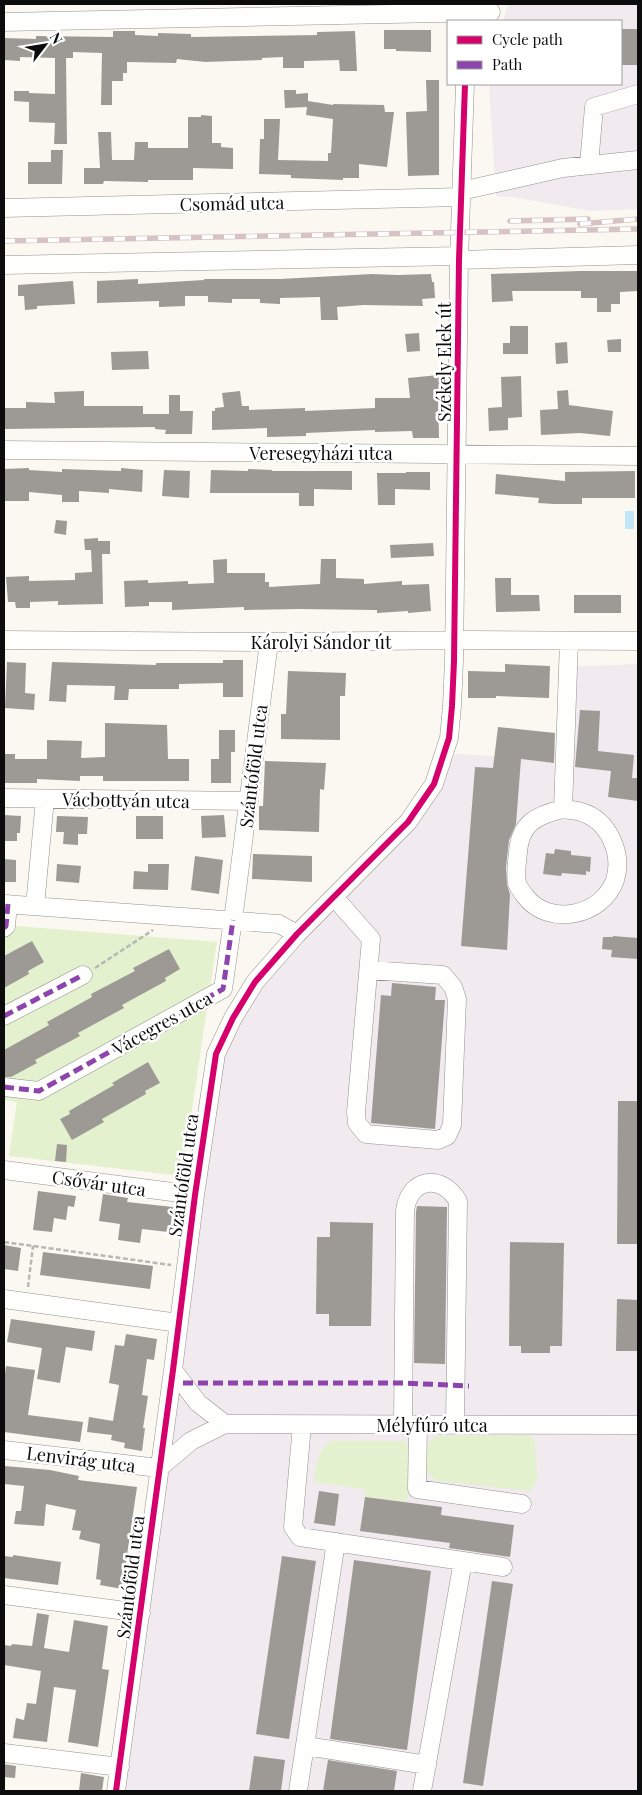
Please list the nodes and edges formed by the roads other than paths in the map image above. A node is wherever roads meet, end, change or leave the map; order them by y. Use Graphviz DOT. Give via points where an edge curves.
graph roads {
  1 [pos="490,12"];
  2 [pos="4,22"];
  3 [pos="465,85"];
  4 [pos="638,94"];
  5 [pos="638,160"];
  6 [pos="589,166"];
  7 [pos="461,194"];
  8 [pos="4,208"];
  9 [pos="638,255"];
  10 [pos="459,258"];
  11 [pos="4,265"];
  12 [pos="4,450"];
  13 [pos="458,454"];
  14 [pos="638,456"];
  15 [pos="4,640"];
  16 [pos="569,640"];
  17 [pos="455,641"];
  18 [pos="638,641"];
  19 [pos="269,642"];
  20 [pos="4,798"];
  21 [pos="45,799"];
  22 [pos="249,802"];
  23 [pos="562,809"];
  24 [pos="334,897"];
  25 [pos="6,904"];
  26 [pos="35,906"];
  27 [pos="233,920"];
  28 [pos="4,928"];
  29 [pos="297,934"];
  30 [pos="369,970"];
  31 [pos="83,975"];
  32 [pos="4,1016"];
  33 [pos="4,1086"];
  34 [pos="4,1170"];
  35 [pos="194,1195"];
  36 [pos="4,1299"];
  37 [pos="178,1323"];
  38 [pos="173,1370"];
  39 [pos="226,1424"];
  40 [pos="302,1424"];
  41 [pos="410,1425"];
  42 [pos="455,1425"];
  43 [pos="638,1425"];
  44 [pos="4,1450"];
  45 [pos="159,1468"];
  46 [pos="522,1504"];
  47 [pos="336,1542"];
  48 [pos="463,1561"];
  49 [pos="503,1567"];
  50 [pos="4,1595"];
  51 [pos="141,1613"];
  52 [pos="306,1746"];
  53 [pos="4,1753"];
  54 [pos="427,1765"];
  55 [pos="120,1767"];
  56 [pos="116,1791"];
  57 [pos="298,1791"];
  58 [pos="422,1791"];
  1 -- 2 [label="street"];
  3 -- 7 [label="street, Székely Elek út"];
  4 -- 6 [label="street" via="594,107"];
  5 -- 6 [label="street, Csomád utca"];
  6 -- 7 [label="street, Csomád utca" via="563,168"];
  7 -- 8 [label="street, Csomád utca"];
  7 -- 10 [label="street, Székely Elek út"];
  9 -- 10 [label="street"];
  10 -- 11 [label="street"];
  10 -- 13 [label="street, Székely Elek út"];
  12 -- 13 [label="street, Veresegyházi utca"];
  13 -- 14 [label="street, Veresegyházi utca"];
  13 -- 17 [label="street, Székely Elek út"];
  15 -- 19 [label="street, Károlyi Sándor út"];
  16 -- 17 [label="street, Károlyi Sándor út"];
  16 -- 18 [label="street, Károlyi Sándor út"];
  16 -- 23 [label="street"];
  17 -- 19 [label="street, Károlyi Sándor út"];
  17 -- 24 [label="street, Szántóföld utca" via="448,738 434,784 408,822"];
  19 -- 22 [label="street, Szántóföld utca"];
  20 -- 21 [label="street, Vácbottyán utca"];
  21 -- 22 [label="street, Vácbottyán utca"];
  21 -- 26 [label="street"];
  22 -- 27 [label="street, Szántóföld utca"];
  23 -- 23 [label="street" via="542,814 526,826 518,846 517,884 529,901 547,912 567,915 587,910 604,898 615,880 618,860 613,840 601,823 583,812"];
  24 -- 29 [label="street, Szántóföld utca"];
  24 -- 30 [label="street" via="371,939"];
  25 -- 26 [label="street"];
  25 -- 28 [label="street"];
  26 -- 27 [label="street"];
  27 -- 29 [label="street" via="279,924"];
  27 -- 33 [label="street, Vácegres utca" via="223,989 39,1091"];
  29 -- 35 [label="street, Szántóföld utca" via="255,982 216,1054"];
  30 -- 30 [label="street" via="356,1112 358,1124 366,1134 438,1140 447,1136 452,1125 457,999 453,987 443,975"];
  31 -- 32 [label="street"];
  34 -- 35 [label="street, Csővár utca"];
  35 -- 37 [label="street, Szántóföld utca"];
  36 -- 37 [label="street"];
  37 -- 38 [label="street, Szántóföld utca"];
  38 -- 39 [label="street" via="198,1403"];
  38 -- 45 [label="street, Szántóföld utca"];
  39 -- 40 [label="street, Mélyfúró utca"];
  39 -- 45 [label="street, Mélyfúró utca" via="191,1441"];
  40 -- 41 [label="street, Mélyfúró utca"];
  40 -- 47 [label="street" via="293,1527 300,1537"];
  41 -- 42 [label="street, Mélyfúró utca"];
  41 -- 42 [label="street" via="405,1211 406,1201 416,1188 434,1182 445,1185 458,1201"];
  41 -- 46 [label="street" via="417,1489"];
  42 -- 43 [label="street, Mélyfúró utca"];
  44 -- 45 [label="street, Lenvirág utca"];
  45 -- 51 [label="street, Szántóföld utca"];
  47 -- 48 [label="street"];
  47 -- 52 [label="street"];
  48 -- 49 [label="street"];
  48 -- 54 [label="street"];
  50 -- 51 [label="street"];
  51 -- 55 [label="street, Szántóföld utca"];
  52 -- 54 [label="street"];
  52 -- 57 [label="street"];
  53 -- 55 [label="street"];
  54 -- 58 [label="street"];
  55 -- 56 [label="street, Szántóföld utca"];
}
